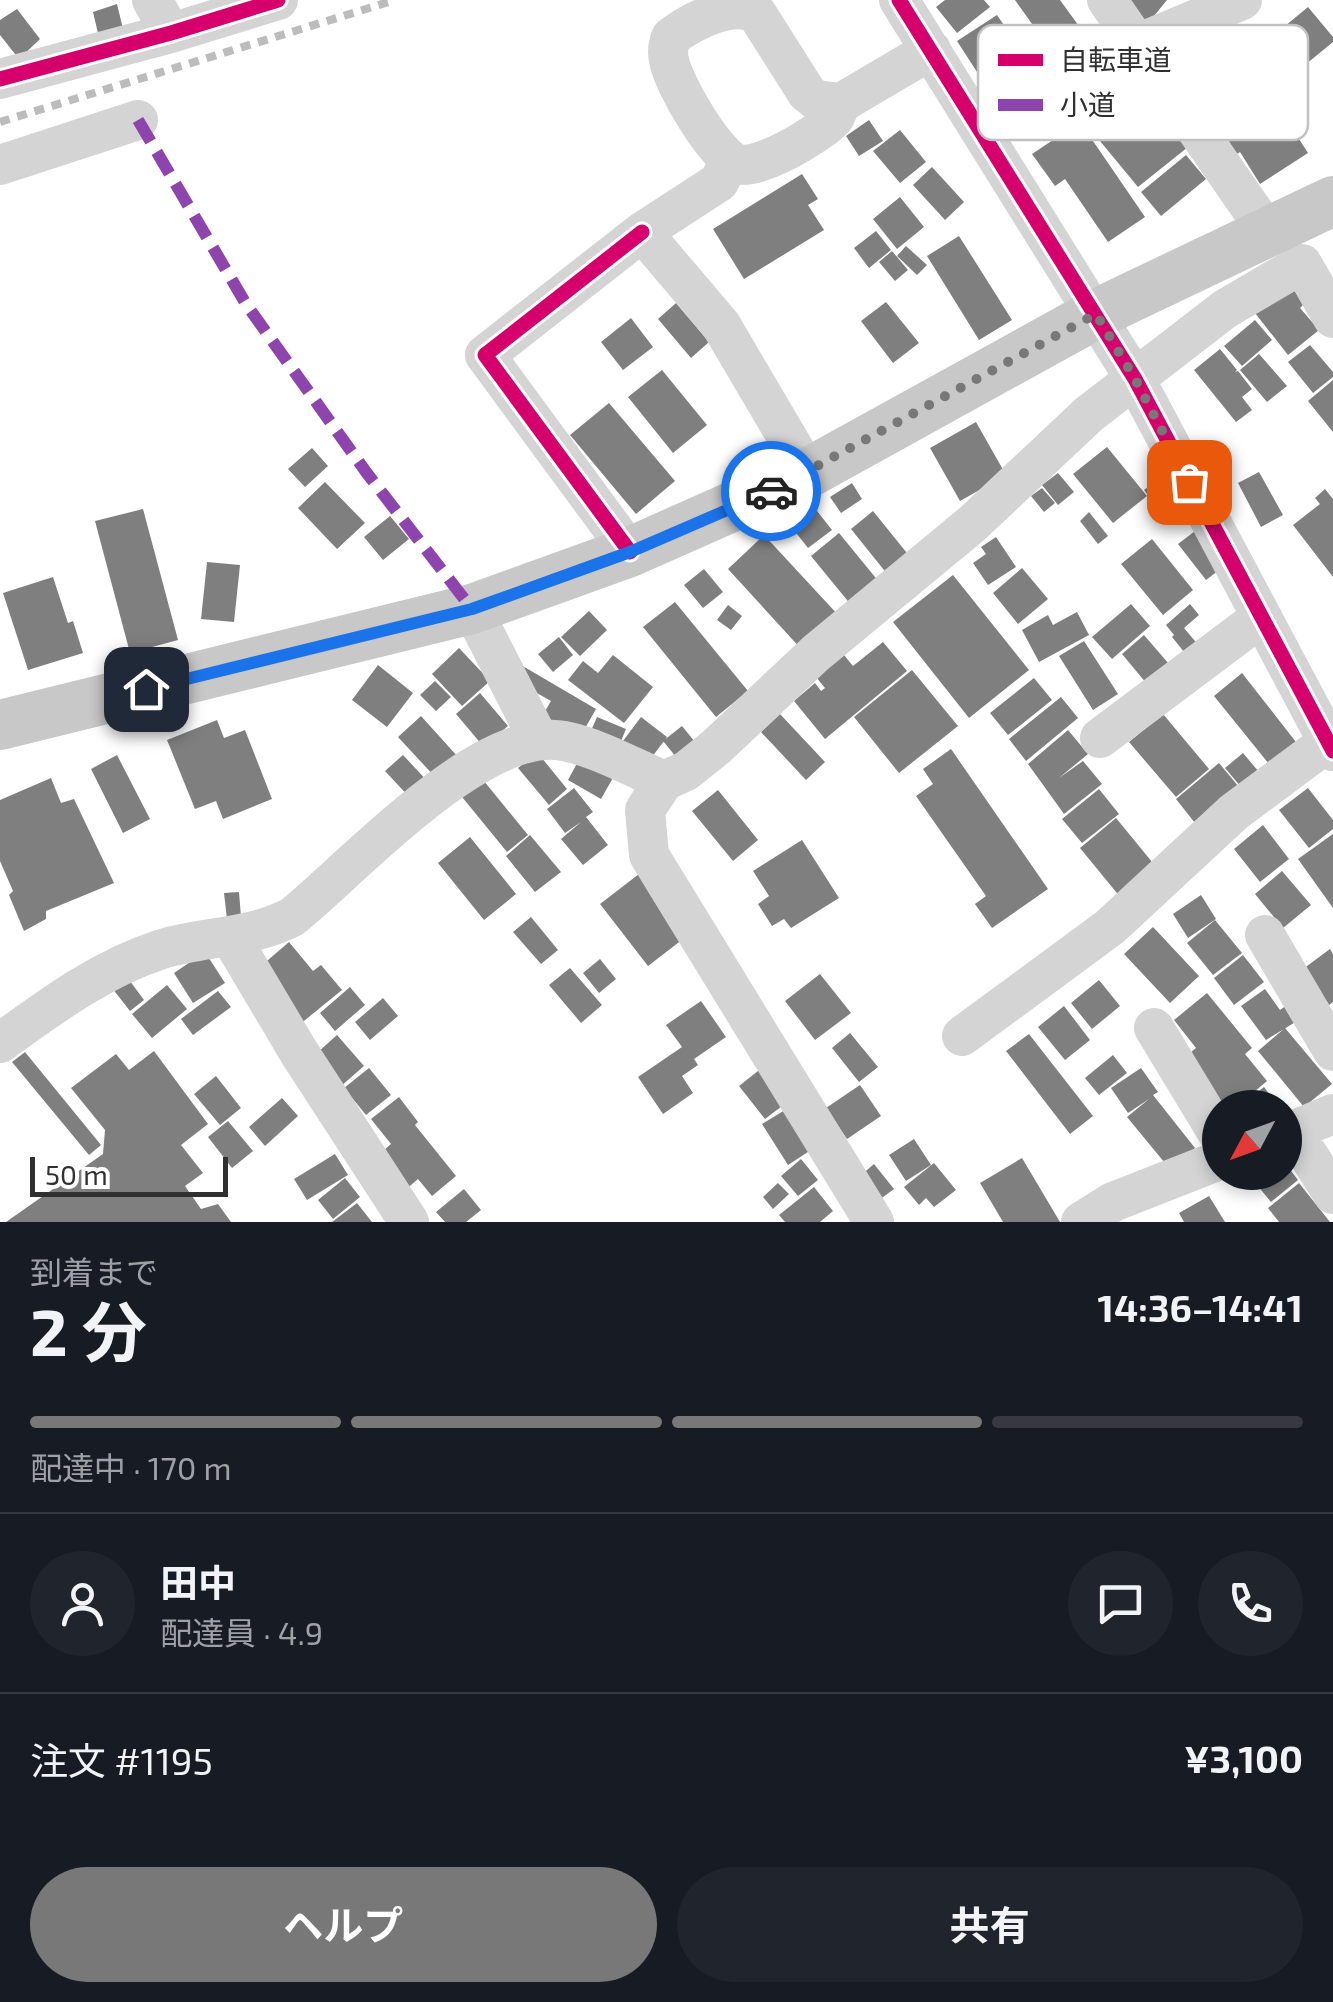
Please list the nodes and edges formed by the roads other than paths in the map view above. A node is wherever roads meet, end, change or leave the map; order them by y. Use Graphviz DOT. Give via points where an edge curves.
graph roads {
  1 [pos="899,0"];
  2 [pos="1107,0"];
  3 [pos="1242,0"];
  4 [pos="274,1"];
  5 [pos="161,16"];
  6 [pos="1124,25"];
  7 [pos="1182,25"];
  8 [pos="930,50"];
  9 [pos="2,74"];
  10 [pos="840,103"];
  11 [pos="138,120"];
  12 [pos="978,126"];
  13 [pos="987,140"];
  14 [pos="1203,140"];
  15 [pos="730,160"];
  16 [pos="0,165"];
  17 [pos="1333,201"];
  18 [pos="642,232"];
  19 [pos="1268,234"];
  20 [pos="1096,314"];
  21 [pos="1333,318"];
  22 [pos="1135,379"];
  23 [pos="808,473"];
  24 [pos="630,552"];
  25 [pos="472,609"];
  26 [pos="1260,618"];
  27 [pos="0,724"];
  28 [pos="1100,738"];
  29 [pos="539,740"];
  30 [pos="1331,747"];
  31 [pos="664,781"];
  32 [pos="1265,935"];
  33 [pos="231,938"];
  34 [pos="1154,1028"];
  35 [pos="962,1036"];
  36 [pos="0,1044"];
  37 [pos="1333,1051"];
  38 [pos="1202,1107"];
  39 [pos="1333,1114"];
  40 [pos="1302,1127"];
  41 [pos="1302,1151"];
  42 [pos="1202,1167"];
  43 [pos="1333,1194"];
  44 [pos="408,1222"];
  45 [pos="874,1222"];
  46 [pos="1080,1222"];
  1 -- 8 [label="street"];
  2 -- 6 [label="street"];
  3 -- 7 [label="street"];
  4 -- 5 [label="street"];
  5 -- 9 [label="street"];
  8 -- 10 [label="street"];
  8 -- 12 [label="street"];
  10 -- 15 [label="street" via="834,118 788,150 742,166"];
  10 -- 15 [label="street" via="808,92 750,6 726,3 671,37 668,47 674,78"];
  11 -- 16 [label="street"];
  13 -- 20 [label="street"];
  14 -- 19 [label="street"];
  15 -- 18 [label="street" via="719,182"];
  17 -- 19 [label="main road"];
  18 -- 23 [label="street" via="721,325"];
  18 -- 24 [label="street" via="485,356"];
  19 -- 20 [label="main road"];
  20 -- 22 [label="street"];
  20 -- 23 [label="main road"];
  21 -- 22 [label="street" via="1302,264 1225,309"];
  22 -- 26 [label="street"];
  22 -- 31 [label="street" via="816,653 716,748"];
  23 -- 24 [label="main road"];
  24 -- 25 [label="main road"];
  25 -- 27 [label="main road"];
  25 -- 29 [label="street"];
  26 -- 28 [label="street"];
  26 -- 30 [label="street"];
  29 -- 31 [label="street" via="562,740"];
  29 -- 33 [label="street" via="478,762 439,788 292,917"];
  30 -- 35 [label="street" via="1234,812 1110,927"];
  31 -- 45 [label="street" via="645,810 649,855"];
  32 -- 37 [label="street"];
  33 -- 36 [label="street" via="162,949 123,965 76,988"];
  33 -- 44 [label="street"];
  34 -- 38 [label="street"];
  39 -- 40 [label="street"];
  41 -- 43 [label="street"];
  42 -- 46 [label="street"];
}
